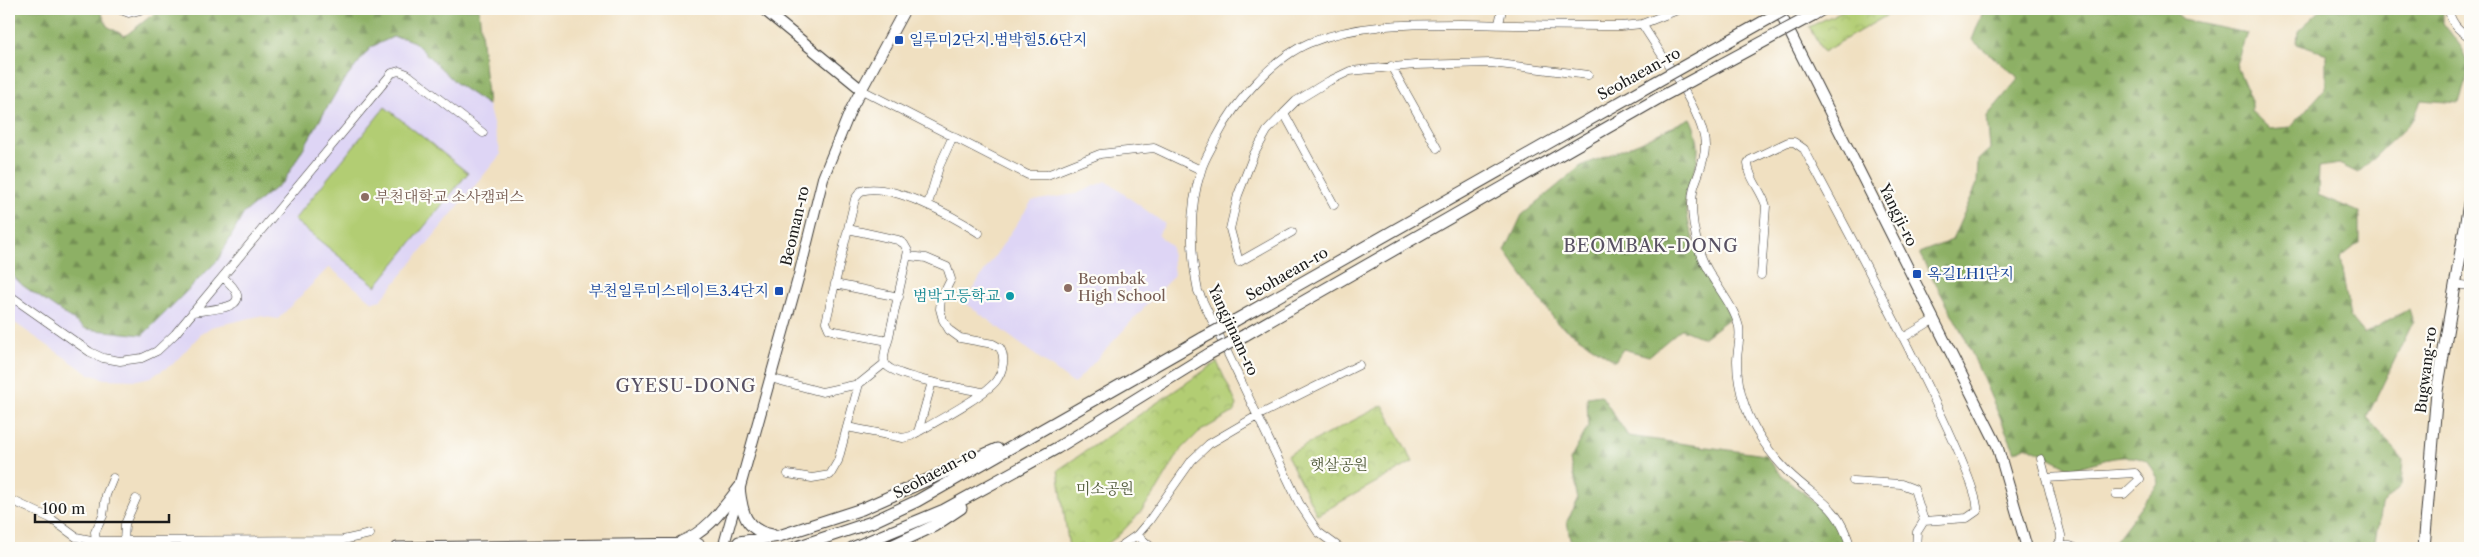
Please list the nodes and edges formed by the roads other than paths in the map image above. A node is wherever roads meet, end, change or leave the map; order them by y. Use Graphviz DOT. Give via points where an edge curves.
graph roads {
  1 [pos="118,9"];
  2 [pos="144,9"];
  3 [pos="763,9"];
  4 [pos="905,9"];
  5 [pos="1502,9"];
  6 [pos="1680,9"];
  7 [pos="1778,9"];
  8 [pos="1786,9"];
  9 [pos="1823,9"];
  10 [pos="2449,9"];
  11 [pos="1499,24"];
  12 [pos="1642,24"];
  13 [pos="2470,37"];
  14 [pos="1391,66"];
  15 [pos="1588,75"];
  16 [pos="862,90"];
  17 [pos="1284,113"];
  18 [pos="483,133"];
  19 [pos="953,136"];
  20 [pos="1437,148"];
  21 [pos="1201,170"];
  22 [pos="2470,198"];
  23 [pos="928,204"];
  24 [pos="1334,205"];
  25 [pos="848,228"];
  26 [pos="1292,232"];
  27 [pos="979,233"];
  28 [pos="908,256"];
  29 [pos="1760,275"];
  30 [pos="223,277"];
  31 [pos="835,284"];
  32 [pos="2454,284"];
  33 [pos="2470,286"];
  34 [pos="9,295"];
  35 [pos="899,298"];
  36 [pos="193,312"];
  37 [pos="1933,320"];
  38 [pos="1903,338"];
  39 [pos="888,341"];
  40 [pos="885,363"];
  41 [pos="1359,365"];
  42 [pos="770,378"];
  43 [pos="932,382"];
  44 [pos="859,384"];
  45 [pos="982,392"];
  46 [pos="1257,416"];
  47 [pos="848,427"];
  48 [pos="1046,427"];
  49 [pos="918,432"];
  50 [pos="1057,448"];
  51 [pos="2041,459"];
  52 [pos="788,474"];
  53 [pos="113,478"];
  54 [pos="2046,478"];
  55 [pos="1853,482"];
  56 [pos="739,488"];
  57 [pos="2116,494"];
  58 [pos="9,499"];
  59 [pos="136,499"];
  60 [pos="1924,522"];
  61 [pos="370,534"];
  62 [pos="1137,535"];
  63 [pos="779,536"];
  64 [pos="124,542"];
  65 [pos="676,544"];
  66 [pos="98,545"];
  67 [pos="2057,547"];
  68 [pos="397,548"];
  69 [pos="702,548"];
  70 [pos="723,548"];
  71 [pos="734,548"];
  72 [pos="794,548"];
  73 [pos="852,548"];
  74 [pos="887,548"];
  75 [pos="1118,548"];
  76 [pos="1152,548"];
  77 [pos="1340,548"];
  78 [pos="1851,548"];
  79 [pos="1916,548"];
  80 [pos="2027,548"];
  81 [pos="2075,548"];
  82 [pos="2424,548"];
  1 -- 2 [label="street" via="129,13"];
  3 -- 16 [label="street"];
  4 -- 16 [label="street, Beoman-ro"];
  5 -- 11 [label="street"];
  6 -- 12 [label="street, Yangjinam-ro"];
  7 -- 37 [label="street, Yangji-ro"];
  8 -- 48 [label="main road, Seohaean-ro, bridge"];
  9 -- 50 [label="main road, Seohaean-ro, bridge" via="1209,354"];
  10 -- 13 [label="street" via="2457,28"];
  11 -- 12 [label="street, Yangjinam-ro"];
  11 -- 21 [label="street, Yangjinam-ro" via="1417,23 1378,27 1344,32 1307,44 1276,64 1252,88 1223,125"];
  12 -- 78 [label="street" via="1694,109 1703,133 1706,146 1692,204 1695,230 1700,253 1736,317 1739,330 1737,361 1745,405 1753,424 1788,472 1834,511"];
  14 -- 15 [label="street" via="1491,63"];
  14 -- 17 [label="street" via="1350,71 1296,101"];
  14 -- 20 [label="street"];
  16 -- 19 [label="street"];
  16 -- 42 [label="street, Beoman-ro" via="835,145 818,193"];
  17 -- 24 [label="street"];
  17 -- 26 [label="street" via="1267,131 1254,154 1238,195 1230,229 1239,262"];
  18 -- 30 [label="street" via="407,74 392,73"];
  19 -- 21 [label="street" via="1028,175 1047,175 1100,154 1154,148"];
  19 -- 23 [label="street"];
  21 -- 46 [label="street, Yangjinam-ro" via="1192,217 1191,260 1198,291"];
  22 -- 32 [label="main road, Bugwang-ro"];
  23 -- 25 [label="street" via="878,190 866,190 855,199"];
  23 -- 27 [label="street"];
  25 -- 28 [label="street" via="898,240 904,244"];
  25 -- 31 [label="street"];
  28 -- 35 [label="street"];
  28 -- 45 [label="street" via="926,258 947,267 951,279 941,299 940,309 943,320 955,336 993,344 1003,353 1001,372"];
  29 -- 38 [label="street" via="1766,206 1748,164 1750,160 1794,142 1804,149"];
  30 -- 36 [label="street"];
  30 -- 36 [label="street" via="237,290 235,302 229,306"];
  31 -- 35 [label="street"];
  31 -- 39 [label="street" via="826,322 829,328"];
  32 -- 33 [label="street"];
  32 -- 82 [label="main road, Bugwang-ro" via="2437,391"];
  34 -- 36 [label="street" via="90,352 120,361 142,358 157,351"];
  35 -- 39 [label="street"];
  37 -- 38 [label="street"];
  37 -- 80 [label="street, Yangji-ro" via="1997,445"];
  38 -- 60 [label="street" via="1977,500 1977,511 1973,516"];
  39 -- 40 [label="street"];
  40 -- 43 [label="street" via="901,373"];
  40 -- 44 [label="street"];
  41 -- 46 [label="street"];
  42 -- 44 [label="street" via="822,392"];
  42 -- 56 [label="street, Beoman-ro"];
  43 -- 45 [label="street"];
  43 -- 49 [label="street"];
  44 -- 47 [label="street"];
  45 -- 49 [label="street"];
  46 -- 62 [label="street" via="1198,453"];
  46 -- 77 [label="street, Yangjinam-ro" via="1309,519 1318,532"];
  47 -- 49 [label="street" via="904,438"];
  47 -- 52 [label="street" via="838,461 830,475 812,478"];
  48 -- 63 [label="main road" via="862,509"];
  48 -- 72 [label="main road, Seohaean-ro" via="917,501 872,522"];
  50 -- 73 [label="main road, Seohaean-ro" via="944,510"];
  50 -- 74 [label="main road" via="934,526"];
  51 -- 54 [label="street"];
  53 -- 66 [label="street" via="96,532"];
  54 -- 57 [label="street" via="2135,473 2140,479 2124,494"];
  54 -- 67 [label="street" via="2061,535"];
  55 -- 60 [label="street" via="1908,486 1917,494"];
  56 -- 63 [label="main road" via="744,514 753,528"];
  56 -- 65 [label="main road" via="703,530"];
  56 -- 70 [label="street, Beoman-ro"];
  58 -- 66 [label="street" via="50,518 76,537"];
  59 -- 64 [label="street" via="125,524"];
  60 -- 79 [label="street" via="1917,532"];
  61 -- 64 [label="street" via="344,540"];
  62 -- 75 [label="street"];
  62 -- 76 [label="street"];
  63 -- 71 [label="main road" via="739,542"];
  64 -- 66 [label="street"];
  65 -- 68 [label="main road"];
  65 -- 69 [label="main road" via="698,544"];
  67 -- 81 [label="street"];
}
